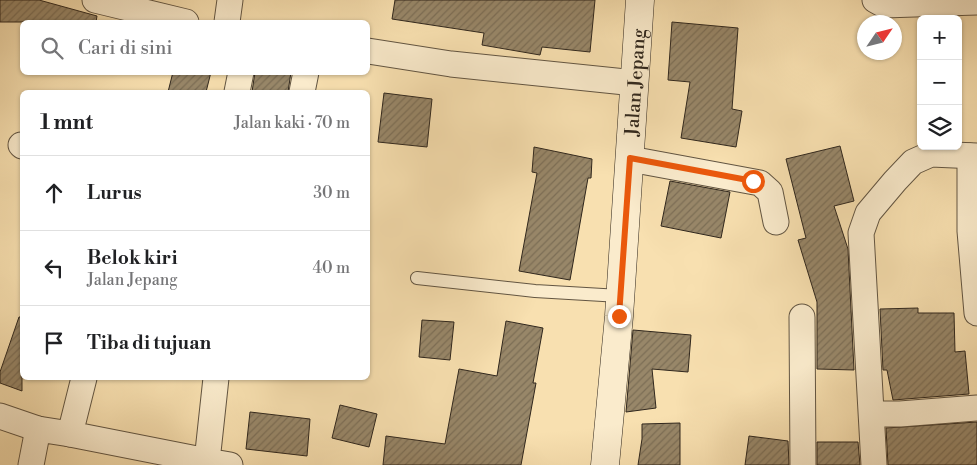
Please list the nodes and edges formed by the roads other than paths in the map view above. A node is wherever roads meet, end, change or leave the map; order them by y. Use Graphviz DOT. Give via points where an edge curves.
graph roads {
  1 [pos="95,0"];
  2 [pos="230,0"];
  3 [pos="640,0"];
  4 [pos="875,0"];
  5 [pos="977,2"];
  6 [pos="178,20"];
  7 [pos="227,20"];
  8 [pos="370,51"];
  9 [pos="240,75"];
  10 [pos="305,75"];
  11 [pos="635,83"];
  12 [pos="237,90"];
  13 [pos="302,90"];
  14 [pos="973,156"];
  15 [pos="630,158"];
  16 [pos="776,222"];
  17 [pos="417,278"];
  18 [pos="620,296"];
  19 [pos="977,313"];
  20 [pos="802,318"];
  21 [pos="84,380"];
  22 [pos="216,380"];
  23 [pos="977,408"];
  24 [pos="872,414"];
  25 [pos="0,416"];
  26 [pos="38,428"];
  27 [pos="70,434"];
  28 [pos="218,463"];
  29 [pos="32,465"];
  30 [pos="606,465"];
  31 [pos="803,465"];
  32 [pos="874,465"];
  1 -- 6 [label="street"];
  2 -- 7 [label="street"];
  3 -- 11 [label="street, Jalan Jepang"];
  4 -- 5 [label="street" via="884,5"];
  8 -- 11 [label="street" via="451,64"];
  9 -- 12 [label="street"];
  10 -- 13 [label="street"];
  11 -- 15 [label="street, Jalan Jepang"];
  14 -- 19 [label="street" via="970,231"];
  14 -- 24 [label="street" via="924,156 914,162 868,213 861,233"];
  15 -- 16 [label="street" via="760,183 770,192"];
  15 -- 18 [label="street, Jalan Jepang"];
  17 -- 18 [label="lane" via="535,291"];
  18 -- 30 [label="street, Jalan Jepang"];
  20 -- 31 [label="street"];
  21 -- 27 [label="street"];
  22 -- 28 [label="street"];
  23 -- 24 [label="street"];
  24 -- 32 [label="street"];
  25 -- 26 [label="street"];
  26 -- 27 [label="street"];
  26 -- 29 [label="street"];
  27 -- 28 [label="street"];
}
